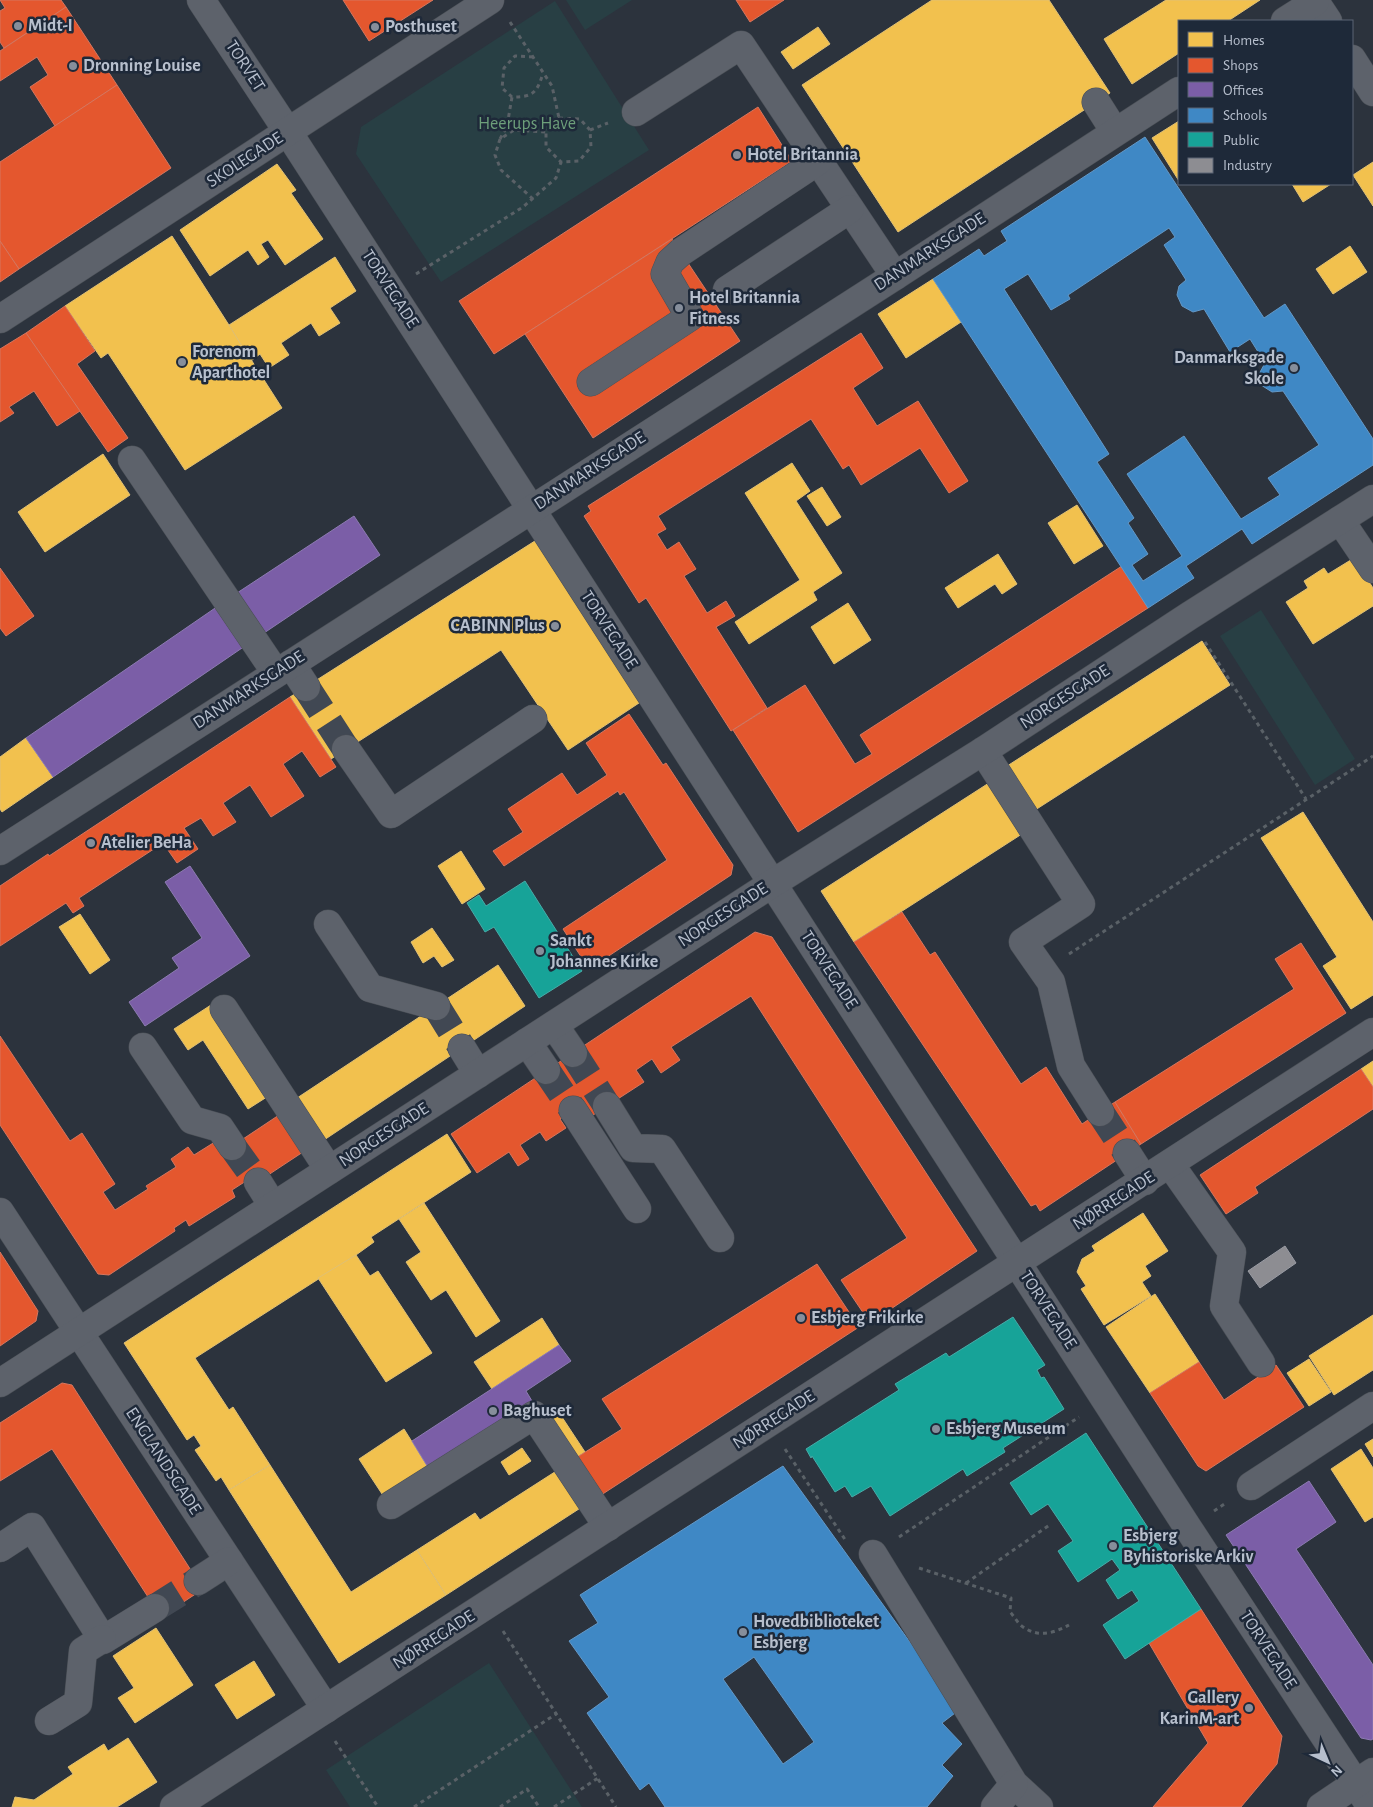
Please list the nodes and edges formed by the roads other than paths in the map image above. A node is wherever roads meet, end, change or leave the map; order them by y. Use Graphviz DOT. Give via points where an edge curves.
graph roads {
  1 [pos="201,0"];
  2 [pos="498,8"];
  3 [pos="1319,8"];
  4 [pos="1288,20"];
  5 [pos="1353,61"];
  6 [pos="1178,92"];
  7 [pos="1373,92"];
  8 [pos="1096,102"];
  9 [pos="636,112"];
  10 [pos="288,132"];
  11 [pos="1115,132"];
  12 [pos="818,161"];
  13 [pos="850,209"];
  14 [pos="895,276"];
  15 [pos="727,290"];
  16 [pos="0,319"];
  17 [pos="591,382"];
  18 [pos="132,460"];
  19 [pos="1373,499"];
  20 [pos="531,508"];
  21 [pos="1340,520"];
  22 [pos="1373,569"];
  23 [pos="283,668"];
  24 [pos="306,687"];
  25 [pos="533,719"];
  26 [pos="346,749"];
  27 [pos="983,751"];
  28 [pos="1,847"];
  29 [pos="773,883"];
  30 [pos="328,924"];
  31 [pos="436,1006"];
  32 [pos="224,1008"];
  33 [pos="554,1025"];
  34 [pos="1373,1032"];
  35 [pos="528,1042"];
  36 [pos="143,1048"];
  37 [pos="462,1048"];
  38 [pos="573,1053"];
  39 [pos="546,1070"];
  40 [pos="478,1074"];
  41 [pos="607,1106"];
  42 [pos="573,1110"];
  43 [pos="1100,1112"];
  44 [pos="232,1146"];
  45 [pos="1127,1153"];
  46 [pos="1170,1164"];
  47 [pos="329,1170"];
  48 [pos="1145,1181"];
  49 [pos="258,1182"];
  50 [pos="273,1206"];
  51 [pos="637,1209"];
  52 [pos="0,1212"];
  53 [pos="720,1238"];
  54 [pos="1018,1263"];
  55 [pos="78,1332"];
  56 [pos="1261,1363"];
  57 [pos="0,1383"];
  58 [pos="1373,1406"];
  59 [pos="1251,1486"];
  60 [pos="391,1505"];
  61 [pos="608,1527"];
  62 [pos="0,1548"];
  63 [pos="873,1554"];
  64 [pos="229,1561"];
  65 [pos="198,1581"];
  66 [pos="155,1608"];
  67 [pos="102,1639"];
  68 [pos="322,1712"];
  69 [pos="50,1721"];
  70 [pos="1364,1777"];
  71 [pos="1014,1784"];
  72 [pos="174,1807"];
  73 [pos="995,1807"];
  74 [pos="1039,1807"];
  75 [pos="1321,1807"];
  76 [pos="1371,1807"];
  1 -- 10 [label="street, TORVET"];
  2 -- 10 [label="street, SKOLEGADE" via="386,67"];
  3 -- 4 [label="street"];
  5 -- 7 [label="street"];
  6 -- 11 [label="street, DANMARKSGADE"];
  8 -- 11 [label="street"];
  9 -- 12 [label="street" via="741,46"];
  10 -- 16 [label="street, SKOLEGADE"];
  10 -- 20 [label="street, TORVEGADE"];
  11 -- 14 [label="street, DANMARKSGADE"];
  12 -- 13 [label="street"];
  12 -- 17 [label="street" via="670,262 665,274 690,317"];
  13 -- 14 [label="street"];
  13 -- 15 [label="street"];
  14 -- 20 [label="street, DANMARKSGADE"];
  18 -- 23 [label="street"];
  19 -- 21 [label="street, NORGESGADE"];
  20 -- 23 [label="street, DANMARKSGADE"];
  20 -- 29 [label="street, TORVEGADE"];
  21 -- 22 [label="street"];
  21 -- 27 [label="street, NORGESGADE"];
  23 -- 24 [label="street"];
  23 -- 28 [label="street, DANMARKSGADE"];
  25 -- 26 [label="street" via="391,814"];
  27 -- 29 [label="street, NORGESGADE"];
  27 -- 43 [label="street" via="1081,904 1023,942 1051,982 1071,1066"];
  29 -- 33 [label="street, NORGESGADE"];
  29 -- 54 [label="street, TORVEGADE"];
  30 -- 31 [label="street" via="370,988"];
  32 -- 47 [label="street"];
  33 -- 35 [label="street, NORGESGADE"];
  33 -- 38 [label="street"];
  34 -- 46 [label="street, NØRREGADE"];
  35 -- 39 [label="street"];
  35 -- 40 [label="street, NORGESGADE"];
  36 -- 44 [label="street" via="192,1120 220,1128"];
  37 -- 40 [label="street"];
  40 -- 47 [label="street, NORGESGADE"];
  41 -- 53 [label="street" via="633,1148 662,1149"];
  42 -- 51 [label="street"];
  45 -- 48 [label="street"];
  46 -- 48 [label="street, NØRREGADE"];
  46 -- 56 [label="street" via="1232,1252 1224,1306"];
  47 -- 50 [label="street, NORGESGADE"];
  48 -- 54 [label="street, NØRREGADE"];
  49 -- 50 [label="street"];
  50 -- 55 [label="street, NORGESGADE"];
  52 -- 55 [label="street, ENGLANDSGADE"];
  54 -- 61 [label="street, NØRREGADE"];
  54 -- 70 [label="street, TORVEGADE" via="1188,1528"];
  55 -- 57 [label="street, NORGESGADE"];
  55 -- 64 [label="street, ENGLANDSGADE"];
  58 -- 59 [label="street"];
  60 -- 61 [label="street" via="534,1414"];
  61 -- 68 [label="street, NØRREGADE"];
  62 -- 67 [label="street" via="32,1527"];
  63 -- 71 [label="street"];
  64 -- 65 [label="street"];
  64 -- 68 [label="street, ENGLANDSGADE"];
  66 -- 67 [label="street"];
  67 -- 69 [label="street" via="83,1651 78,1703"];
  68 -- 72 [label="street, NØRREGADE"];
  70 -- 75 [label="street"];
  70 -- 76 [label="street, TORVEGADE"];
  71 -- 73 [label="street"];
  71 -- 74 [label="street"];
}
